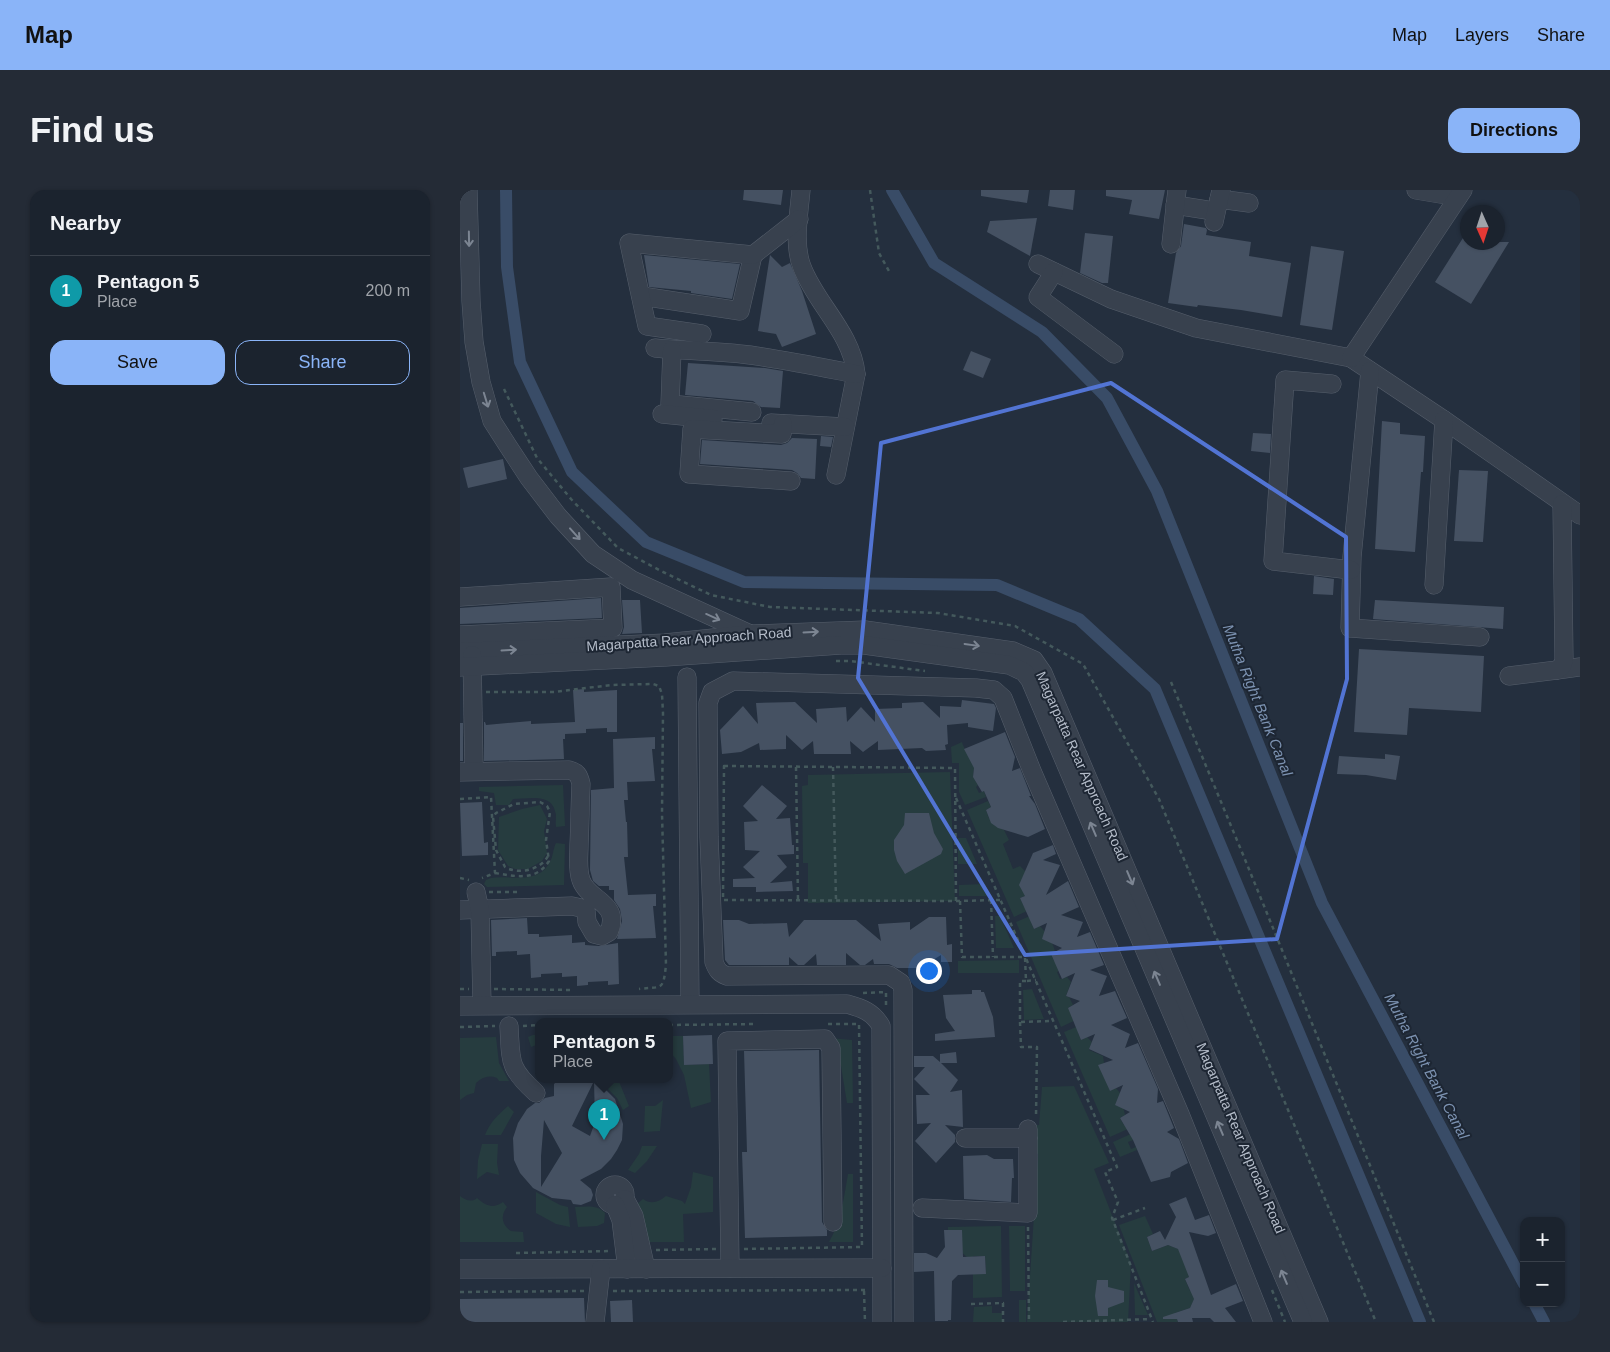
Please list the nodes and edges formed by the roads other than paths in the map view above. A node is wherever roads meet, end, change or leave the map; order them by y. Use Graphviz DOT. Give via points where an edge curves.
graph roads {
  1 [pos="468,190"];
  2 [pos="801,190"];
  3 [pos="1416,190"];
  4 [pos="1460,194"];
  5 [pos="1176,198"];
  6 [pos="1249,203"];
  7 [pos="1215,205"];
  8 [pos="464,212"];
  9 [pos="799,219"];
  10 [pos="1170,244"];
  11 [pos="753,255"];
  12 [pos="641,296"];
  13 [pos="702,334"];
  14 [pos="1114,354"];
  15 [pos="1350,358"];
  16 [pos="1370,371"];
  17 [pos="856,374"];
  18 [pos="1332,384"];
  19 [pos="752,412"];
  20 [pos="662,414"];
  21 [pos="1444,420"];
  22 [pos="783,424"];
  23 [pos="846,427"];
  24 [pos="836,475"];
  25 [pos="791,481"];
  26 [pos="1562,504"];
  27 [pos="1580,515"];
  28 [pos="1351,570"];
  29 [pos="1434,585"];
  30 [pos="460,597"];
  31 [pos="460,634"];
  32 [pos="752,634"];
  33 [pos="1480,637"];
  34 [pos="770,650"];
  35 [pos="466,659"];
  36 [pos="1580,667"];
  37 [pos="1557,670"];
  38 [pos="687,676"];
  39 [pos="1509,676"];
  40 [pos="467,772"];
  41 [pos="688,837"];
  42 [pos="709,837"];
  43 [pos="476,886"];
  44 [pos="460,910"];
  45 [pos="480,910"];
  46 [pos="690,1003"];
  47 [pos="482,1005"];
  48 [pos="460,1006"];
  49 [pos="509,1026"];
  50 [pos="536,1093"];
  51 [pos="965,1138"];
  52 [pos="881,1202"];
  53 [pos="904,1202"];
  54 [pos="922,1208"];
  55 [pos="833,1222"];
  56 [pos="730,1268"];
  57 [pos="882,1268"];
  58 [pos="460,1269"];
  59 [pos="601,1269"];
  60 [pos="627,1269"];
  61 [pos="646,1269"];
  62 [pos="595,1322"];
  63 [pos="882,1322"];
  64 [pos="904,1322"];
  65 [pos="1262,1322"];
  66 [pos="1303,1322"];
  67 [pos="1319,1322"];
  1 -- 8 [label="street"];
  2 -- 9 [label="street"];
  3 -- 4 [label="street"];
  4 -- 15 [label="street"];
  5 -- 7 [label="street"];
  5 -- 10 [label="street"];
  6 -- 7 [label="street"];
  8 -- 32 [label="street, one-way" via="474,342 481,382 492,421 529,478 593,554 632,580"];
  9 -- 11 [label="street"];
  9 -- 17 [label="street" via="801,265 849,347"];
  11 -- 12 [label="street" via="740,311"];
  11 -- 12 [label="street" via="629,243"];
  12 -- 13 [label="street" via="647,326"];
  14 -- 15 [label="street" via="1038,297 1046,268 1111,299 1196,328"];
  15 -- 16 [label="street"];
  16 -- 21 [label="street"];
  16 -- 28 [label="street"];
  17 -- 19 [label="street" via="751,355 664,349 670,404"];
  17 -- 23 [label="street"];
  18 -- 28 [label="street" via="1285,380 1273,561"];
  20 -- 22 [label="street"];
  21 -- 26 [label="street"];
  21 -- 29 [label="street"];
  22 -- 23 [label="street"];
  22 -- 25 [label="street" via="782,434 692,429 689,474"];
  23 -- 24 [label="street"];
  26 -- 27 [label="street"];
  26 -- 37 [label="street" via="1564,660"];
  28 -- 33 [label="street" via="1350,628"];
  30 -- 31 [label="street" via="611,587 613,628"];
  32 -- 34 [label="street"];
  35 -- 32 [label="street, Magarpatta Rear Approach Road, one-way"];
  32 -- 67 [label="street, Magarpatta Rear Approach Road, one-way" via="865,630 1013,651 1034,660 1043,673"];
  34 -- 35 [label="street, Magarpatta Rear Approach Road" via="666,657"];
  66 -- 34 [label="street, Magarpatta Rear Approach Road, one-way" via="1024,672 1009,665 864,645"];
  35 -- 40 [label="street" via="472,692"];
  36 -- 37 [label="street"];
  37 -- 39 [label="street"];
  38 -- 41 [label="street"];
  40 -- 45 [label="street" via="569,770 579,776 579,871 584,886 609,909 611,926 609,932 602,936 594,934 587,922 586,911 572,906"];
  41 -- 42 [label="street"];
  41 -- 46 [label="street"];
  42 -- 53 [label="street" via="714,962 720,974 889,975 901,983"];
  42 -- 65 [label="street" via="708,703 712,692 719,687 733,681 994,690 1003,698 1180,1114"];
  43 -- 45 [label="street"];
  44 -- 45 [label="street"];
  45 -- 47 [label="street"];
  46 -- 47 [label="street"];
  46 -- 52 [label="street" via="847,1004 863,1008 876,1017 881,1026"];
  47 -- 48 [label="street"];
  49 -- 50 [label="street" via="513,1066 521,1080"];
  51 -- 54 [label="street" via="1031,1130 1028,1213"];
  52 -- 53 [label="street"];
  52 -- 57 [label="street"];
  53 -- 64 [label="street"];
  55 -- 56 [label="street" via="831,1048 825,1039 727,1041"];
  56 -- 57 [label="street"];
  56 -- 61 [label="street"];
  57 -- 63 [label="street"];
  58 -- 59 [label="street"];
  59 -- 60 [label="street"];
  59 -- 62 [label="street"];
  60 -- 61 [label="street"];
  60 -- 61 [label="street" via="620,1202 634,1216"];
}
